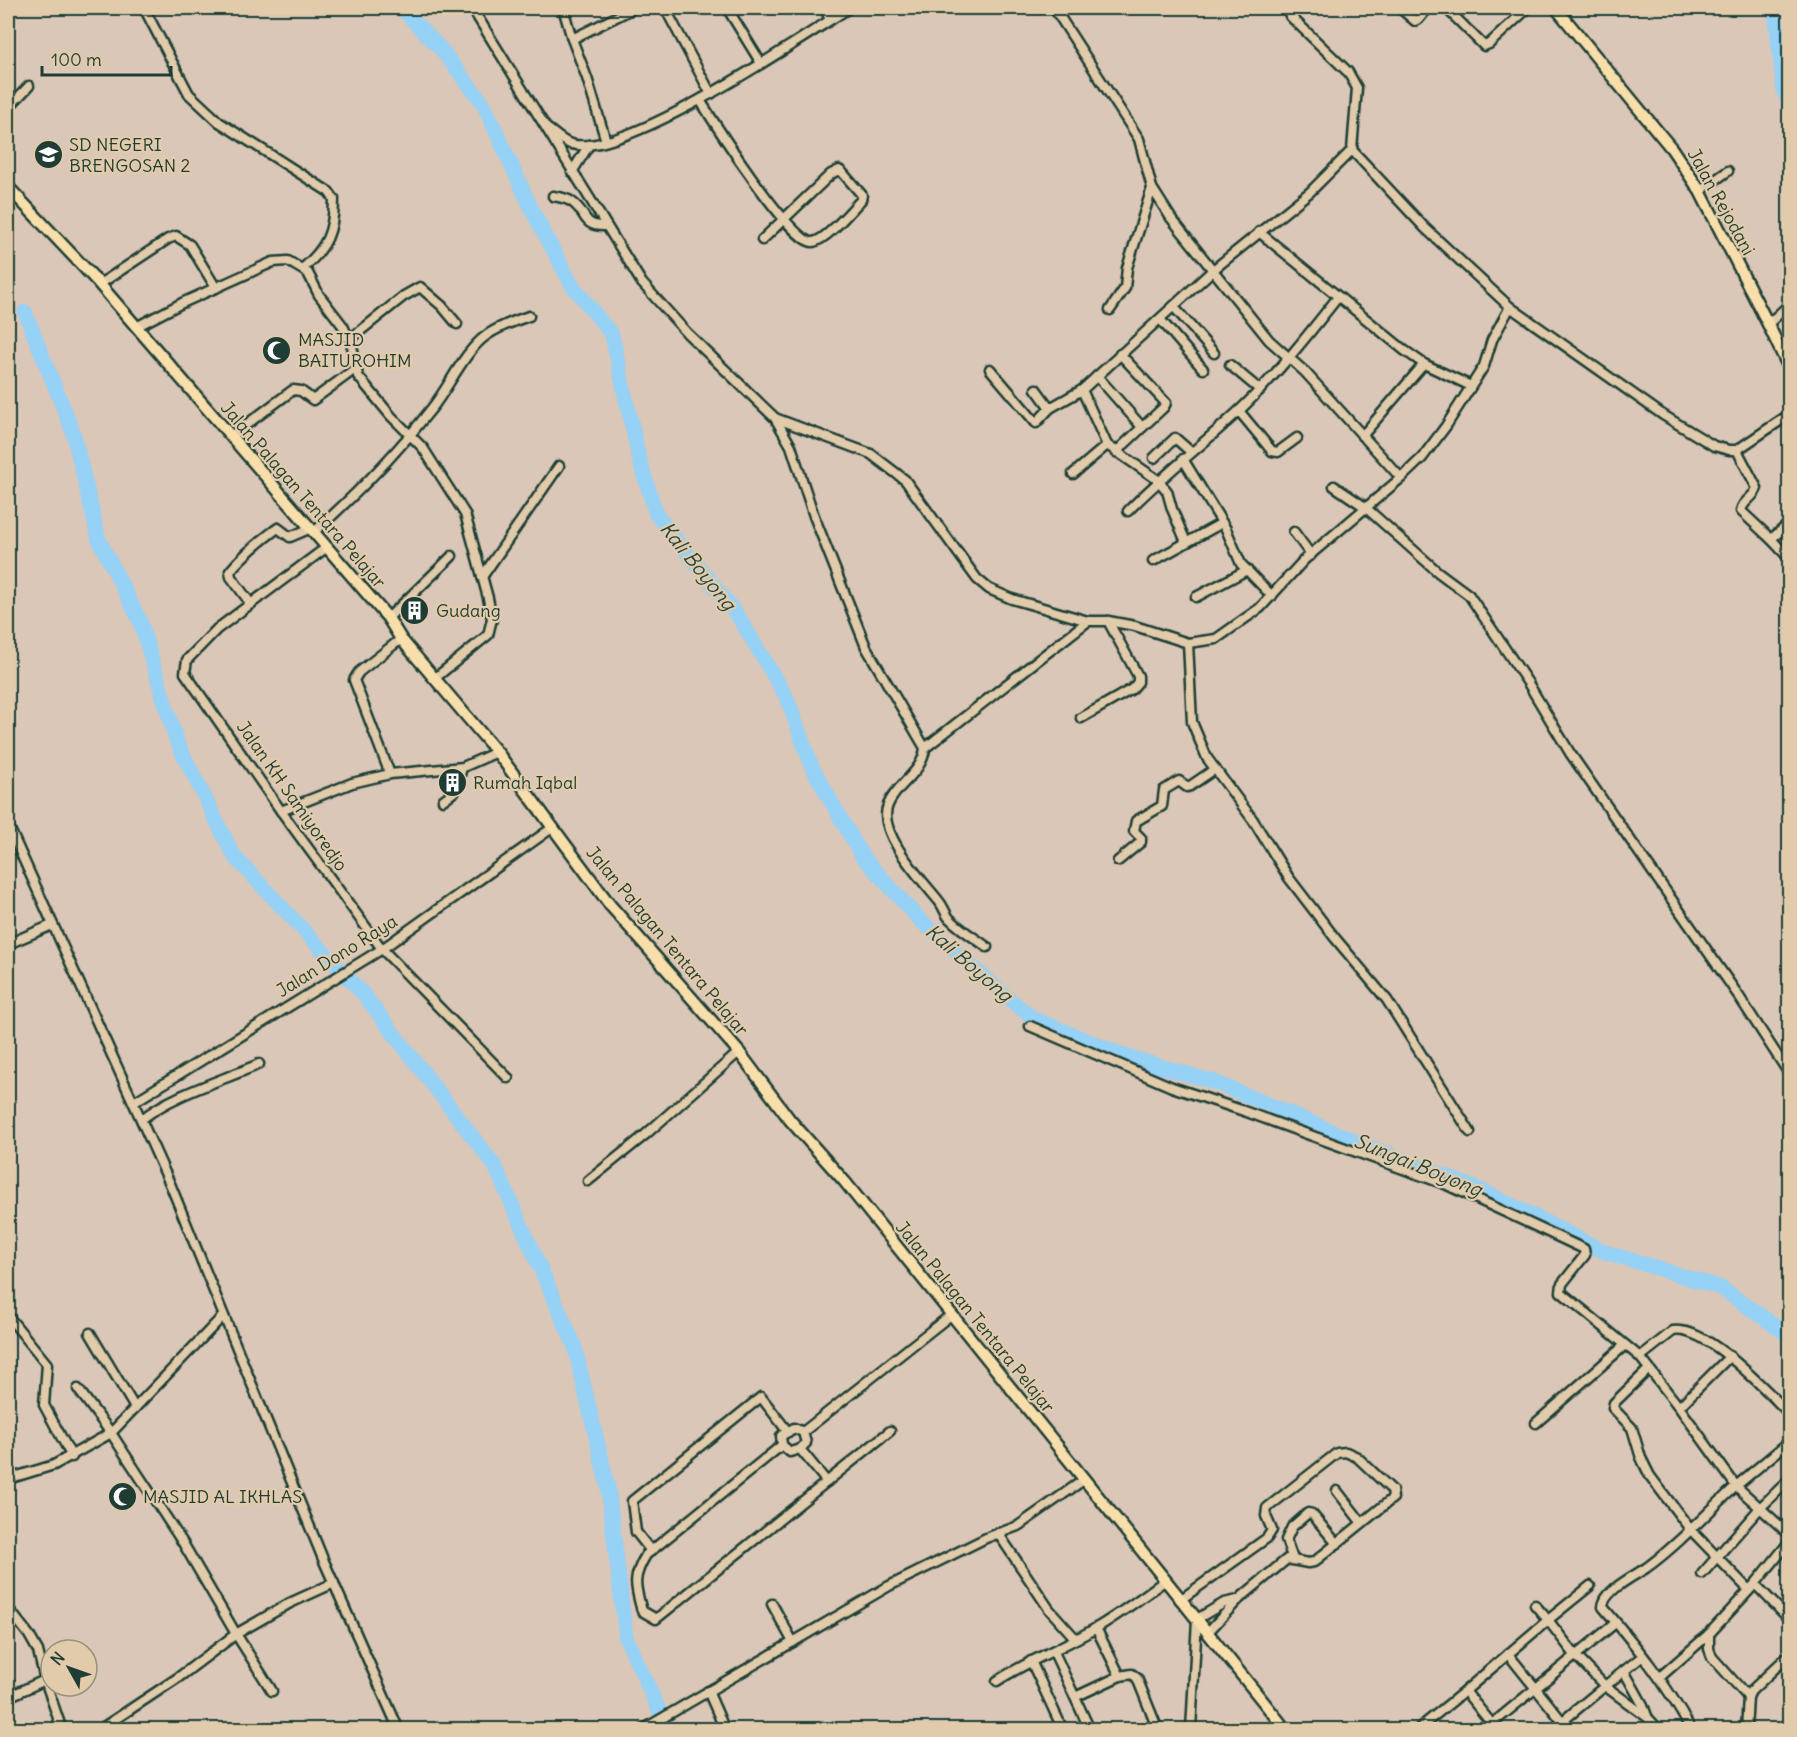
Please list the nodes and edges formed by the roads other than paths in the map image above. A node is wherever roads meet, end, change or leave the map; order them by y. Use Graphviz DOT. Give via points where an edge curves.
graph roads {
  1 [pos="144,8"];
  2 [pos="471,8"];
  3 [pos="563,8"];
  4 [pos="634,8"];
  5 [pos="665,8"];
  6 [pos="727,8"];
  7 [pos="824,8"];
  8 [pos="849,8"];
  9 [pos="1054,8"];
  10 [pos="1288,8"];
  11 [pos="1400,8"];
  12 [pos="1428,8"];
  13 [pos="1446,8"];
  14 [pos="1528,8"];
  15 [pos="1556,8"];
  16 [pos="830,19"];
  17 [pos="572,39"];
  18 [pos="761,63"];
  19 [pos="29,86"];
  20 [pos="711,94"];
  21 [pos="700,100"];
  22 [pos="8,108"];
  23 [pos="543,126"];
  24 [pos="606,141"];
  25 [pos="589,145"];
  26 [pos="1352,150"];
  27 [pos="1728,171"];
  28 [pos="572,172"];
  29 [pos="8,187"];
  30 [pos="1152,188"];
  31 [pos="1700,191"];
  32 [pos="553,196"];
  33 [pos="784,219"];
  34 [pos="606,226"];
  35 [pos="1259,232"];
  36 [pos="762,240"];
  37 [pos="302,269"];
  38 [pos="1214,270"];
  39 [pos="100,284"];
  40 [pos="216,288"];
  41 [pos="1338,297"];
  42 [pos="1790,304"];
  43 [pos="1174,307"];
  44 [pos="1510,307"];
  45 [pos="1110,310"];
  46 [pos="529,316"];
  47 [pos="1160,319"];
  48 [pos="457,324"];
  49 [pos="1768,324"];
  50 [pos="136,327"];
  51 [pos="349,340"];
  52 [pos="1214,353"];
  53 [pos="1120,354"];
  54 [pos="1289,358"];
  55 [pos="1424,364"];
  56 [pos="1230,365"];
  57 [pos="355,369"];
  58 [pos="990,369"];
  59 [pos="1203,369"];
  60 [pos="1790,370"];
  61 [pos="1097,375"];
  62 [pos="1471,386"];
  63 [pos="1036,388"];
  64 [pos="1082,390"];
  65 [pos="1260,390"];
  66 [pos="1050,408"];
  67 [pos="1239,411"];
  68 [pos="1790,414"];
  69 [pos="775,418"];
  70 [pos="1143,427"];
  71 [pos="410,433"];
  72 [pos="231,436"];
  73 [pos="1362,436"];
  74 [pos="1296,438"];
  75 [pos="1107,445"];
  76 [pos="1737,450"];
  77 [pos="1116,452"];
  78 [pos="1191,452"];
  79 [pos="1154,458"];
  80 [pos="1183,459"];
  81 [pos="559,466"];
  82 [pos="1073,474"];
  83 [pos="1401,478"];
  84 [pos="1158,480"];
  85 [pos="1334,486"];
  86 [pos="1365,507"];
  87 [pos="1128,511"];
  88 [pos="1222,523"];
  89 [pos="1790,523"];
  90 [pos="312,530"];
  91 [pos="1294,532"];
  92 [pos="1771,539"];
  93 [pos="1186,542"];
  94 [pos="327,547"];
  95 [pos="1311,555"];
  96 [pos="452,556"];
  97 [pos="1790,559"];
  98 [pos="1154,561"];
  99 [pos="1247,570"];
  100 [pos="482,577"];
  101 [pos="1272,596"];
  102 [pos="1196,597"];
  103 [pos="251,604"];
  104 [pos="388,618"];
  105 [pos="1088,621"];
  106 [pos="1108,621"];
  107 [pos="401,639"];
  108 [pos="1188,643"];
  109 [pos="434,679"];
  110 [pos="1081,718"];
  111 [pos="925,748"];
  112 [pos="497,752"];
  113 [pos="462,768"];
  114 [pos="1215,770"];
  115 [pos="390,774"];
  116 [pos="443,800"];
  117 [pos="281,812"];
  118 [pos="8,825"];
  119 [pos="552,828"];
  120 [pos="1118,861"];
  121 [pos="52,925"];
  122 [pos="8,944"];
  123 [pos="987,947"];
  124 [pos="382,949"];
  125 [pos="1030,1026"];
  126 [pos="739,1052"];
  127 [pos="259,1064"];
  128 [pos="1790,1075"];
  129 [pos="508,1078"];
  130 [pos="134,1102"];
  131 [pos="141,1119"];
  132 [pos="1470,1132"];
  133 [pos="588,1181"];
  134 [pos="952,1314"];
  135 [pos="8,1316"];
  136 [pos="223,1316"];
  137 [pos="90,1334"];
  138 [pos="1625,1345"];
  139 [pos="1730,1356"];
  140 [pos="1640,1358"];
  141 [pos="1649,1369"];
  142 [pos="78,1389"];
  143 [pos="1679,1407"];
  144 [pos="135,1408"];
  145 [pos="1790,1414"];
  146 [pos="1536,1423"];
  147 [pos="890,1431"];
  148 [pos="788,1432"];
  149 [pos="802,1432"];
  150 [pos="111,1433"];
  151 [pos="1790,1441"];
  152 [pos="782,1445"];
  153 [pos="800,1449"];
  154 [pos="72,1457"];
  155 [pos="8,1479"];
  156 [pos="1084,1479"];
  157 [pos="1790,1479"];
  158 [pos="826,1482"];
  159 [pos="1736,1486"];
  160 [pos="1337,1491"];
  161 [pos="1760,1508"];
  162 [pos="1362,1523"];
  163 [pos="1690,1529"];
  164 [pos="1788,1531"];
  165 [pos="998,1533"];
  166 [pos="1790,1541"];
  167 [pos="1337,1544"];
  168 [pos="651,1551"];
  169 [pos="1716,1557"];
  170 [pos="1293,1559"];
  171 [pos="1702,1574"];
  172 [pos="1166,1580"];
  173 [pos="334,1583"];
  174 [pos="1590,1586"];
  175 [pos="1752,1587"];
  176 [pos="1180,1600"];
  177 [pos="1238,1600"];
  178 [pos="772,1604"];
  179 [pos="1535,1605"];
  180 [pos="8,1608"];
  181 [pos="1197,1618"];
  182 [pos="1548,1620"];
  183 [pos="1790,1620"];
  184 [pos="11,1621"];
  185 [pos="1613,1625"];
  186 [pos="1096,1628"];
  187 [pos="1208,1632"];
  188 [pos="236,1634"];
  189 [pos="1709,1634"];
  190 [pos="1075,1638"];
  191 [pos="793,1642"];
  192 [pos="1054,1652"];
  193 [pos="1508,1654"];
  194 [pos="1790,1654"];
  195 [pos="39,1655"];
  196 [pos="1575,1656"];
  197 [pos="1639,1659"];
  198 [pos="1031,1661"];
  199 [pos="1624,1671"];
  200 [pos="1120,1676"];
  201 [pos="1660,1677"];
  202 [pos="998,1681"];
  203 [pos="39,1683"];
  204 [pos="1605,1686"];
  205 [pos="1536,1687"];
  206 [pos="272,1691"];
  207 [pos="708,1691"];
  208 [pos="1465,1691"];
  209 [pos="8,1697"];
  210 [pos="1075,1697"];
  211 [pos="1748,1697"];
  212 [pos="51,1698"];
  213 [pos="1647,1717"];
  214 [pos="1562,1721"];
  215 [pos="1495,1727"];
  216 [pos="1743,1728"];
  217 [pos="62,1730"];
  218 [pos="99,1730"];
  219 [pos="399,1730"];
  220 [pos="642,1730"];
  221 [pos="725,1730"];
  222 [pos="1063,1730"];
  223 [pos="1090,1730"];
  224 [pos="1158,1730"];
  225 [pos="1191,1730"];
  226 [pos="1286,1730"];
  227 [pos="1417,1730"];
  228 [pos="1552,1730"];
  229 [pos="1659,1730"];
  230 [pos="1691,1730"];
  1 -- 37 [label="street" via="197,103 219,122 334,198 327,242"];
  2 -- 23 [label="street"];
  3 -- 17 [label="street"];
  4 -- 17 [label="street"];
  5 -- 20 [label="street"];
  6 -- 18 [label="street"];
  7 -- 16 [label="street"];
  8 -- 16 [label="street"];
  9 -- 30 [label="street" via="1139,139"];
  10 -- 26 [label="street" via="1290,16 1348,72 1357,88"];
  11 -- 12 [label="street" via="1415,21"];
  13 -- 14 [label="street" via="1484,46"];
  15 -- 31 [label="main road, Jalan Rejodani" via="1672,149"];
  16 -- 18 [label="street"];
  17 -- 24 [label="street"];
  18 -- 20 [label="street"];
  19 -- 22 [label="street"];
  20 -- 21 [label="street"];
  21 -- 24 [label="street"];
  21 -- 33 [label="street" via="736,157"];
  23 -- 25 [label="street" via="570,144"];
  23 -- 28 [label="street"];
  24 -- 25 [label="street"];
  25 -- 28 [label="street"];
  26 -- 35 [label="street" via="1310,192"];
  26 -- 44 [label="street" via="1425,228"];
  27 -- 31 [label="street"];
  28 -- 34 [label="street"];
  29 -- 39 [label="main road, Jalan Palagan Tentara Pelajar"];
  30 -- 38 [label="street"];
  30 -- 45 [label="street" via="1127,268 1125,288"];
  31 -- 49 [label="main road, Jalan Rejodani"];
  32 -- 34 [label="street" via="573,202 594,226"];
  33 -- 33 [label="street" via="839,170 862,195 814,242 807,241"];
  33 -- 36 [label="street"];
  34 -- 69 [label="street" via="642,283 687,333"];
  35 -- 38 [label="street"];
  35 -- 41 [label="street"];
  37 -- 40 [label="street" via="288,261 273,262"];
  37 -- 51 [label="street" via="344,326"];
  38 -- 43 [label="street"];
  38 -- 54 [label="street" via="1269,340"];
  39 -- 40 [label="street" via="176,236 190,245"];
  39 -- 50 [label="main road, Jalan Palagan Tentara Pelajar"];
  40 -- 50 [label="street"];
  41 -- 54 [label="street"];
  41 -- 55 [label="street"];
  42 -- 49 [label="street"];
  43 -- 47 [label="street"];
  43 -- 52 [label="street"];
  44 -- 62 [label="street"];
  44 -- 76 [label="street" via="1663,416 1714,446"];
  46 -- 71 [label="street" via="485,336"];
  47 -- 53 [label="street"];
  47 -- 59 [label="street"];
  48 -- 51 [label="street" via="420,287"];
  49 -- 60 [label="main road, Jalan Rejodani"];
  50 -- 72 [label="main road, Jalan Palagan Tentara Pelajar"];
  51 -- 57 [label="street"];
  53 -- 61 [label="street"];
  53 -- 70 [label="street" via="1166,402"];
  54 -- 65 [label="street"];
  54 -- 73 [label="street"];
  55 -- 62 [label="street"];
  55 -- 73 [label="street"];
  56 -- 65 [label="street"];
  57 -- 71 [label="street" via="367,389"];
  57 -- 72 [label="street" via="313,399 293,390"];
  58 -- 66 [label="street" via="1036,423"];
  61 -- 64 [label="street"];
  61 -- 70 [label="street"];
  62 -- 83 [label="street" via="1422,458"];
  63 -- 66 [label="street"];
  64 -- 66 [label="street"];
  64 -- 75 [label="street"];
  65 -- 67 [label="street"];
  67 -- 74 [label="street" via="1272,451 1278,452"];
  67 -- 78 [label="street"];
  68 -- 76 [label="street"];
  69 -- 105 [label="street" via="871,454 905,480 977,579 990,589"];
  69 -- 111 [label="street" via="791,446 866,647"];
  70 -- 77 [label="street"];
  71 -- 90 [label="street" via="352,498"];
  71 -- 100 [label="street" via="465,514"];
  72 -- 90 [label="main road, Jalan Palagan Tentara Pelajar"];
  73 -- 83 [label="street"];
  75 -- 77 [label="street"];
  75 -- 82 [label="street"];
  76 -- 92 [label="street" via="1757,488 1741,511"];
  77 -- 84 [label="street"];
  78 -- 79 [label="street" via="1175,438"];
  78 -- 80 [label="street"];
  80 -- 84 [label="street"];
  80 -- 88 [label="street"];
  81 -- 100 [label="street"];
  83 -- 86 [label="street"];
  84 -- 87 [label="street"];
  84 -- 93 [label="street" via="1167,491"];
  85 -- 86 [label="street"];
  86 -- 95 [label="street"];
  86 -- 128 [label="street" via="1469,595 1570,753"];
  88 -- 93 [label="street"];
  88 -- 99 [label="street"];
  89 -- 92 [label="street"];
  90 -- 94 [label="main road, Jalan Palagan Tentara Pelajar"];
  90 -- 103 [label="street" via="290,537 278,528 230,571"];
  91 -- 95 [label="street"];
  92 -- 97 [label="street"];
  93 -- 98 [label="street"];
  94 -- 103 [label="street, Jalan KH Samiyoredjo"];
  94 -- 104 [label="main road, Jalan Palagan Tentara Pelajar"];
  95 -- 101 [label="street"];
  96 -- 104 [label="street"];
  99 -- 101 [label="street"];
  99 -- 102 [label="street"];
  100 -- 109 [label="street" via="492,619 488,635"];
  101 -- 108 [label="street" via="1216,639"];
  103 -- 117 [label="street, Jalan KH Samiyoredjo" via="194,651 187,660 185,673"];
  104 -- 107 [label="main road, Jalan Palagan Tentara Pelajar"];
  105 -- 106 [label="street"];
  105 -- 111 [label="street"];
  106 -- 108 [label="street"];
  106 -- 110 [label="street" via="1138,682"];
  107 -- 109 [label="main road, Jalan Palagan Tentara Pelajar"];
  107 -- 115 [label="street" via="358,672 354,680"];
  108 -- 114 [label="street" via="1192,722"];
  109 -- 112 [label="main road, Jalan Palagan Tentara Pelajar"];
  111 -- 123 [label="street" via="924,759 893,795 885,818 896,844 948,918"];
  112 -- 113 [label="street"];
  112 -- 119 [label="main road, Jalan Palagan Tentara Pelajar"];
  113 -- 115 [label="street"];
  113 -- 116 [label="street" via="455,791"];
  114 -- 120 [label="street" via="1190,786 1179,781 1164,790 1162,806 1136,821 1134,831 1141,842"];
  114 -- 132 [label="street" via="1253,820 1289,878 1387,1000"];
  115 -- 117 [label="street" via="352,783"];
  117 -- 124 [label="street, Jalan KH Samiyoredjo"];
  118 -- 121 [label="street"];
  119 -- 124 [label="street, Jalan Dono Raya"];
  119 -- 126 [label="main road, Jalan Palagan Tentara Pelajar" via="610,905"];
  121 -- 122 [label="street"];
  121 -- 130 [label="street"];
  124 -- 129 [label="street, Jalan KH Samiyoredjo"];
  124 -- 130 [label="street, Jalan Dono Raya"];
  125 -- 138 [label="street" via="1172,1087 1447,1185 1584,1249 1585,1255 1562,1284 1561,1292"];
  126 -- 133 [label="street"];
  126 -- 134 [label="main road, Jalan Palagan Tentara Pelajar" via="789,1120"];
  127 -- 131 [label="street" via="178,1098"];
  130 -- 131 [label="street"];
  131 -- 136 [label="street"];
  134 -- 149 [label="street"];
  134 -- 156 [label="main road, Jalan Palagan Tentara Pelajar"];
  135 -- 154 [label="street" via="47,1364 44,1405"];
  136 -- 144 [label="street"];
  136 -- 173 [label="street"];
  137 -- 144 [label="street"];
  138 -- 140 [label="street"];
  138 -- 146 [label="street"];
  139 -- 140 [label="street" via="1679,1330"];
  139 -- 143 [label="street"];
  139 -- 145 [label="street"];
  140 -- 141 [label="street"];
  141 -- 143 [label="street"];
  141 -- 163 [label="street" via="1613,1408 1632,1428 1650,1476"];
  142 -- 150 [label="street"];
  143 -- 159 [label="street"];
  144 -- 150 [label="street"];
  147 -- 158 [label="street"];
  148 -- 149 [label="street" via="794,1428"];
  148 -- 152 [label="street" via="781,1437"];
  148 -- 168 [label="street" via="761,1397 632,1501 636,1532"];
  149 -- 153 [label="street" via="806,1443"];
  150 -- 154 [label="street"];
  150 -- 188 [label="street" via="183,1543"];
  151 -- 159 [label="street"];
  152 -- 153 [label="street" via="790,1452"];
  152 -- 168 [label="street"];
  153 -- 158 [label="street"];
  154 -- 155 [label="street"];
  156 -- 165 [label="street" via="1018,1526"];
  156 -- 172 [label="main road, Jalan Palagan Tentara Pelajar"];
  157 -- 161 [label="street"];
  158 -- 168 [label="street" via="656,1619 642,1611 636,1592 636,1571"];
  159 -- 161 [label="street"];
  159 -- 163 [label="street"];
  160 -- 162 [label="street"];
  161 -- 164 [label="street"];
  161 -- 169 [label="street"];
  162 -- 167 [label="street"];
  162 -- 176 [label="street" via="1394,1494 1357,1457 1346,1452 1337,1454 1267,1508 1272,1530 1267,1538"];
  163 -- 169 [label="street"];
  163 -- 201 [label="street" via="1603,1601"];
  165 -- 190 [label="street" via="1049,1609"];
  165 -- 191 [label="street" via="889,1586"];
  166 -- 175 [label="street"];
  167 -- 170 [label="street" via="1314,1562"];
  167 -- 170 [label="street" via="1308,1514 1292,1527 1286,1540"];
  169 -- 171 [label="street"];
  169 -- 175 [label="street"];
  170 -- 177 [label="street"];
  172 -- 176 [label="main road, Jalan Palagan Tentara Pelajar"];
  172 -- 186 [label="street"];
  173 -- 188 [label="street"];
  173 -- 219 [label="street"];
  174 -- 182 [label="street"];
  175 -- 183 [label="street"];
  175 -- 189 [label="street"];
  176 -- 181 [label="main road, Jalan Palagan Tentara Pelajar"];
  177 -- 181 [label="street"];
  177 -- 187 [label="street"];
  178 -- 191 [label="street"];
  179 -- 182 [label="street"];
  180 -- 184 [label="street"];
  181 -- 187 [label="main road, Jalan Palagan Tentara Pelajar"];
  181 -- 225 [label="street"];
  182 -- 193 [label="street"];
  182 -- 196 [label="street"];
  184 -- 195 [label="street" via="29,1635"];
  185 -- 196 [label="street"];
  186 -- 190 [label="street"];
  186 -- 200 [label="street"];
  187 -- 226 [label="main road, Jalan Palagan Tentara Pelajar"];
  188 -- 206 [label="street"];
  188 -- 218 [label="street"];
  189 -- 201 [label="street"];
  189 -- 211 [label="street" via="1712,1657"];
  190 -- 192 [label="street"];
  191 -- 207 [label="street"];
  192 -- 198 [label="street"];
  192 -- 210 [label="street"];
  193 -- 205 [label="street"];
  193 -- 208 [label="street"];
  194 -- 211 [label="street"];
  196 -- 204 [label="street"];
  196 -- 205 [label="street"];
  197 -- 199 [label="street"];
  198 -- 202 [label="street"];
  198 -- 222 [label="street"];
  199 -- 204 [label="street"];
  199 -- 213 [label="street"];
  200 -- 210 [label="street"];
  200 -- 224 [label="street" via="1132,1674 1137,1678"];
  201 -- 230 [label="street"];
  203 -- 209 [label="street"];
  204 -- 213 [label="street"];
  204 -- 214 [label="street"];
  205 -- 214 [label="street"];
  205 -- 215 [label="street"];
  207 -- 220 [label="street"];
  207 -- 221 [label="street"];
  208 -- 215 [label="street"];
  208 -- 227 [label="street"];
  210 -- 223 [label="street"];
  211 -- 216 [label="street"];
  212 -- 217 [label="street"];
  213 -- 229 [label="street"];
  214 -- 228 [label="street"];
}
